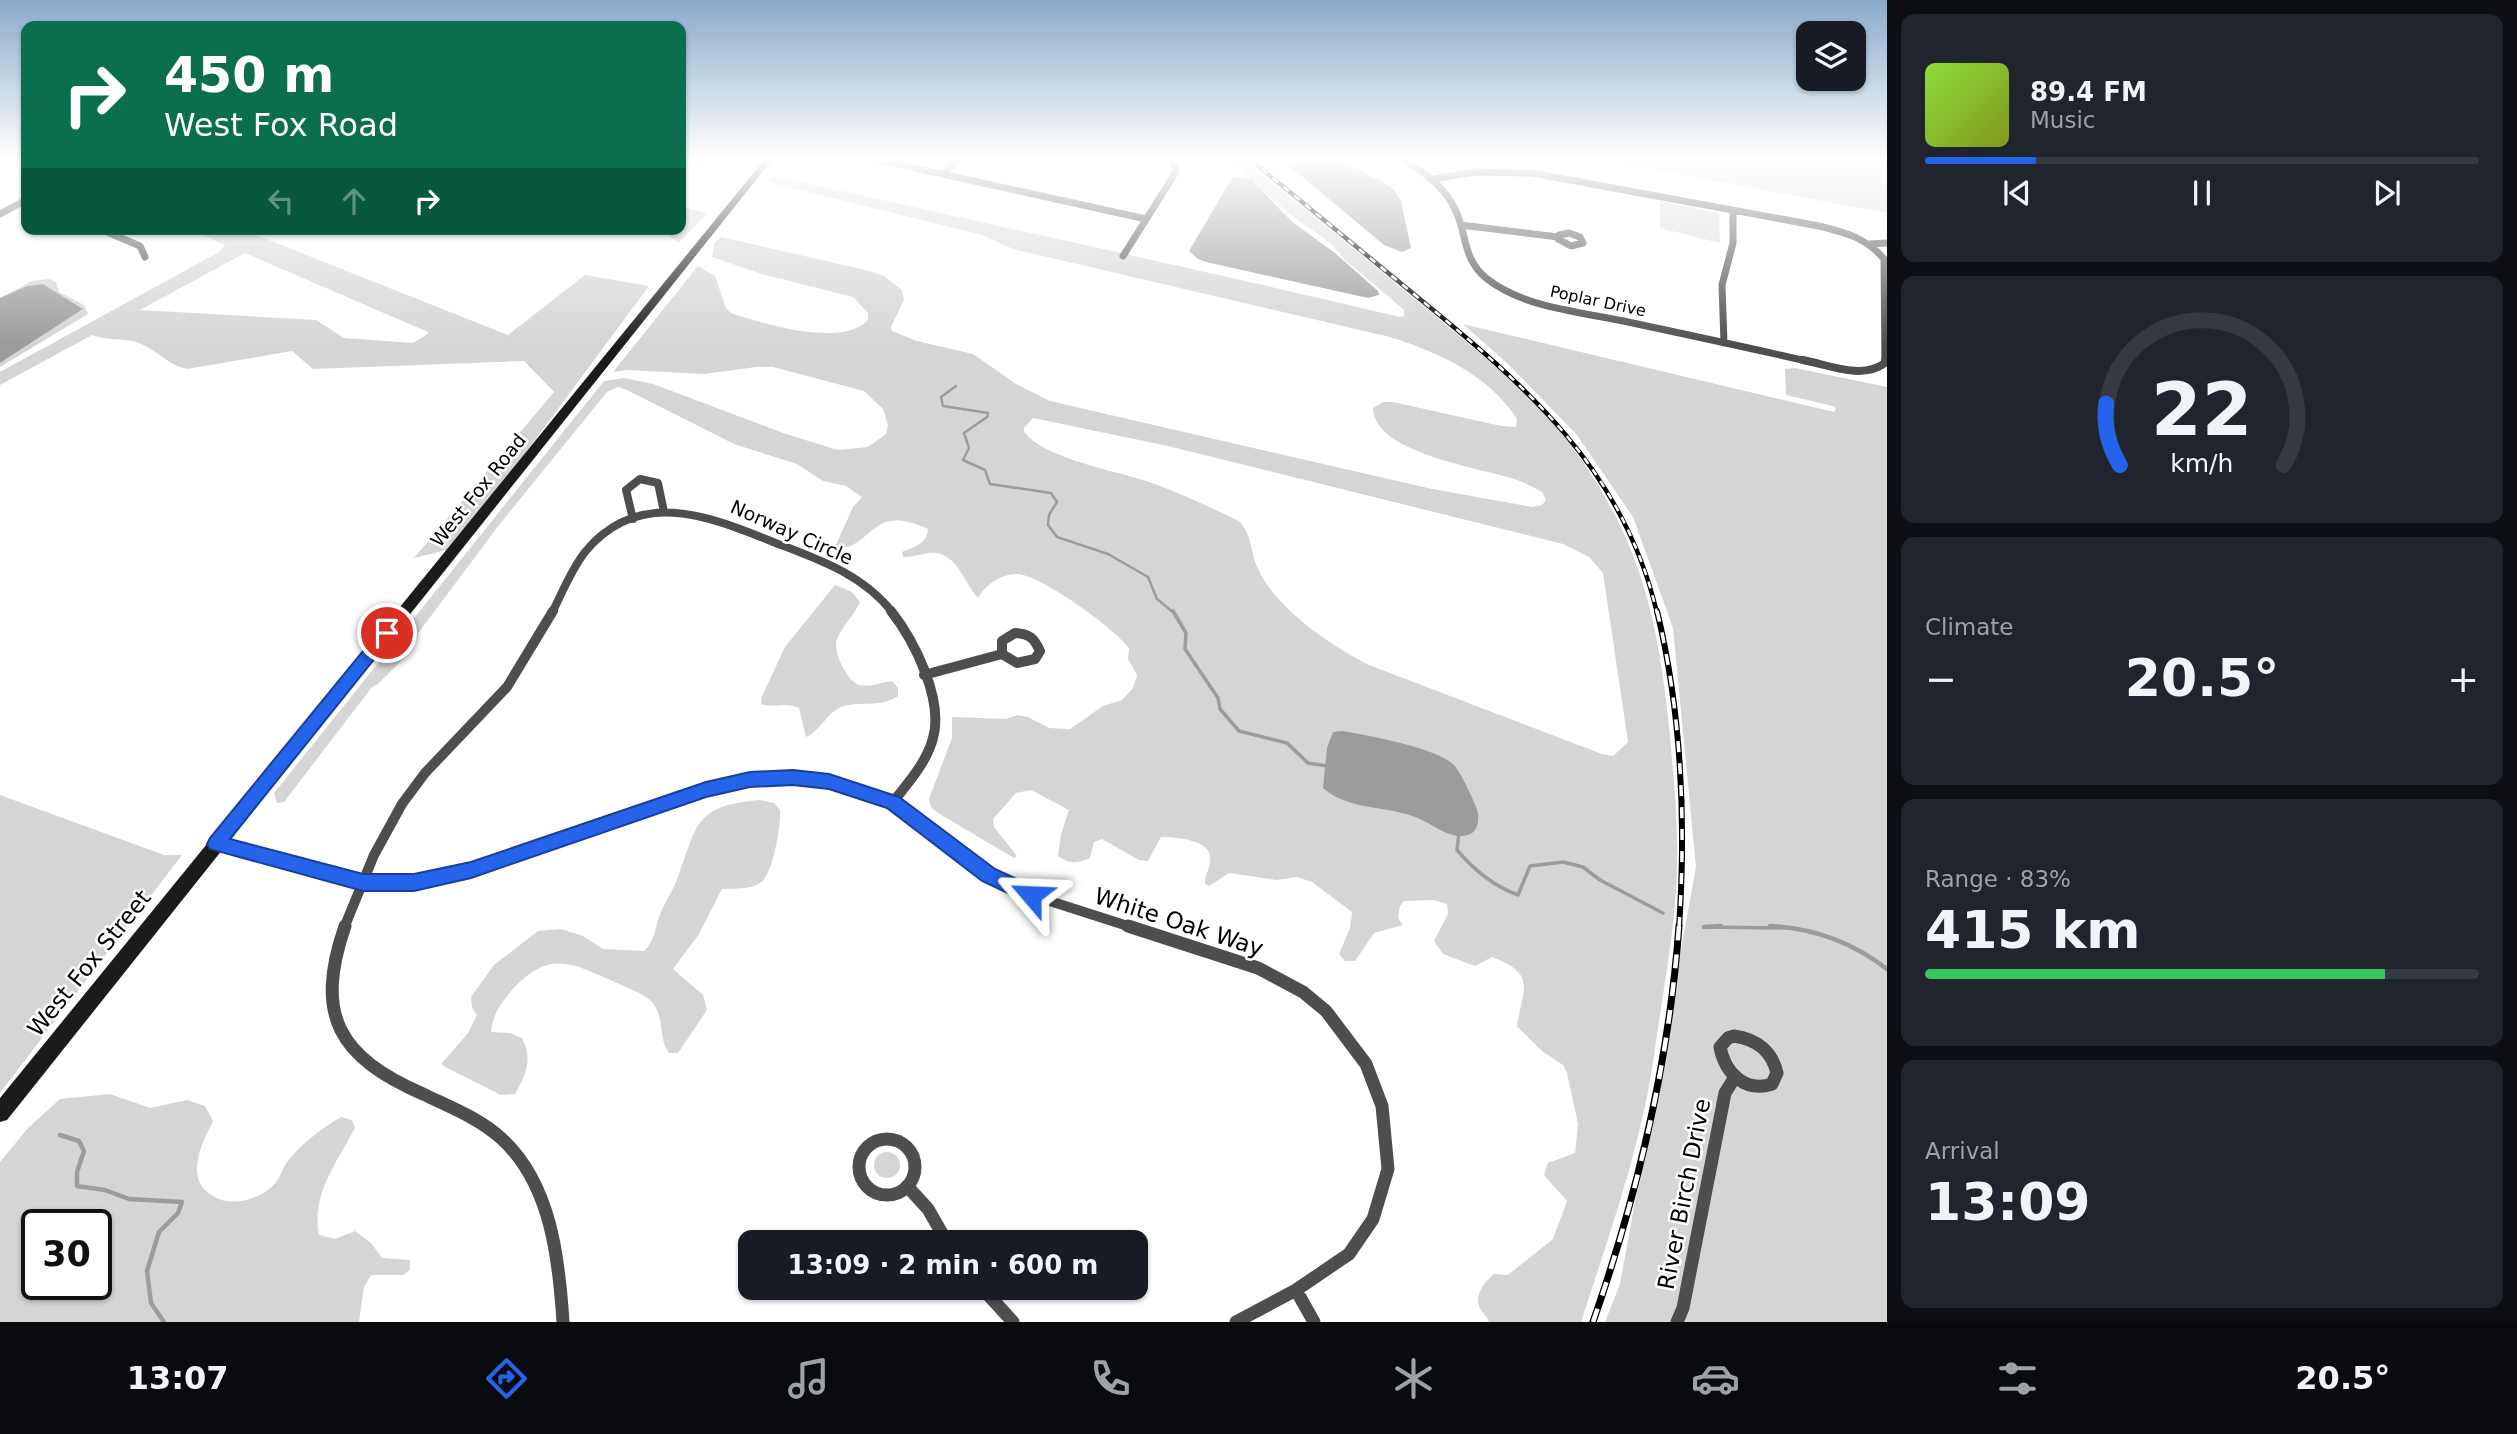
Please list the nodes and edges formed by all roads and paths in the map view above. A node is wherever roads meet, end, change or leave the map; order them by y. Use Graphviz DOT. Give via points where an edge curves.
graph roads {
  1 [pos="718,222"];
  2 [pos="1144,222"];
  3 [pos="1460,222"];
  4 [pos="1733,222"];
  5 [pos="1795,222"];
  6 [pos="1461,225"];
  7 [pos="114,235"];
  8 [pos="1558,237"];
  9 [pos="1887,243"];
  10 [pos="1870,244"];
  11 [pos="1884,255"];
  12 [pos="1123,256"];
  13 [pos="145,257"];
  14 [pos="1724,343"];
  15 [pos="664,512"];
  16 [pos="633,519"];
  17 [pos="1002,654"];
  18 [pos="923,675"];
  19 [pos="893,802"];
  20 [pos="216,844"];
  21 [pos="363,883"];
  22 [pos="1735,1077"];
  23 [pos="0,1113"];
  24 [pos="907,1186"];
  25 [pos="940,1230"];
  26 [pos="1296,1290"];
  27 [pos="993,1300"];
  28 [pos="563,1322"];
  29 [pos="1013,1322"];
  30 [pos="1236,1322"];
  31 [pos="1314,1322"];
  32 [pos="1677,1322"];
  1 -- 20 [label="street, West Fox Road"];
  2 -- 12 [label="street"];
  3 -- 6 [label="street, Poplar Drive"];
  4 -- 14 [label="street" via="1733,243 1723,277"];
  5 -- 10 [label="street" via="1829,228"];
  6 -- 8 [label="street"];
  6 -- 14 [label="street, Poplar Drive" via="1472,264 1514,294"];
  7 -- 13 [label="street" via="140,246"];
  9 -- 10 [label="street"];
  10 -- 11 [label="street"];
  11 -- 14 [label="street, Poplar Drive" via="1886,359 1874,371"];
  15 -- 16 [label="street, Norway Circle"];
  15 -- 16 [label="street" via="658,483 640,479 626,489"];
  15 -- 18 [label="street, Norway Circle" via="697,512 840,570 892,609"];
  16 -- 21 [label="street, Norway Circle" via="603,535 584,553 530,654 508,685 408,795 387,827"];
  17 -- 18 [label="street"];
  18 -- 19 [label="street, Norway Circle" via="933,702 935,733 919,768"];
  19 -- 21 [label="street, White Oak Way" via="829,781 750,779 706,789 461,873 414,883"];
  19 -- 26 [label="street, White Oak Way" via="989,875 1031,895 1258,968 1303,992 1339,1026 1366,1064 1382,1105 1388,1169 1373,1219 1349,1254"];
  20 -- 21 [label="street, White Oak Way"];
  20 -- 23 [label="street, West Fox Street"];
  21 -- 28 [label="street" via="335,950 331,988 342,1038 368,1067 458,1110 500,1137 521,1160 535,1186 556,1251"];
  22 -- 22 [label="street" via="1751,1086 1766,1087 1776,1079 1776,1067 1756,1042 1734,1036 1720,1047 1723,1062"];
  22 -- 32 [label="street, River Birch Drive" via="1725,1093"];
  24 -- 24 [label="street" via="914,1161 908,1147 887,1137 872,1143 860,1165 867,1188 887,1196"];
  24 -- 25 [label="street"];
  26 -- 30 [label="street, White Oak Way"];
  26 -- 31 [label="street"];
  27 -- 29 [label="street"];
}
